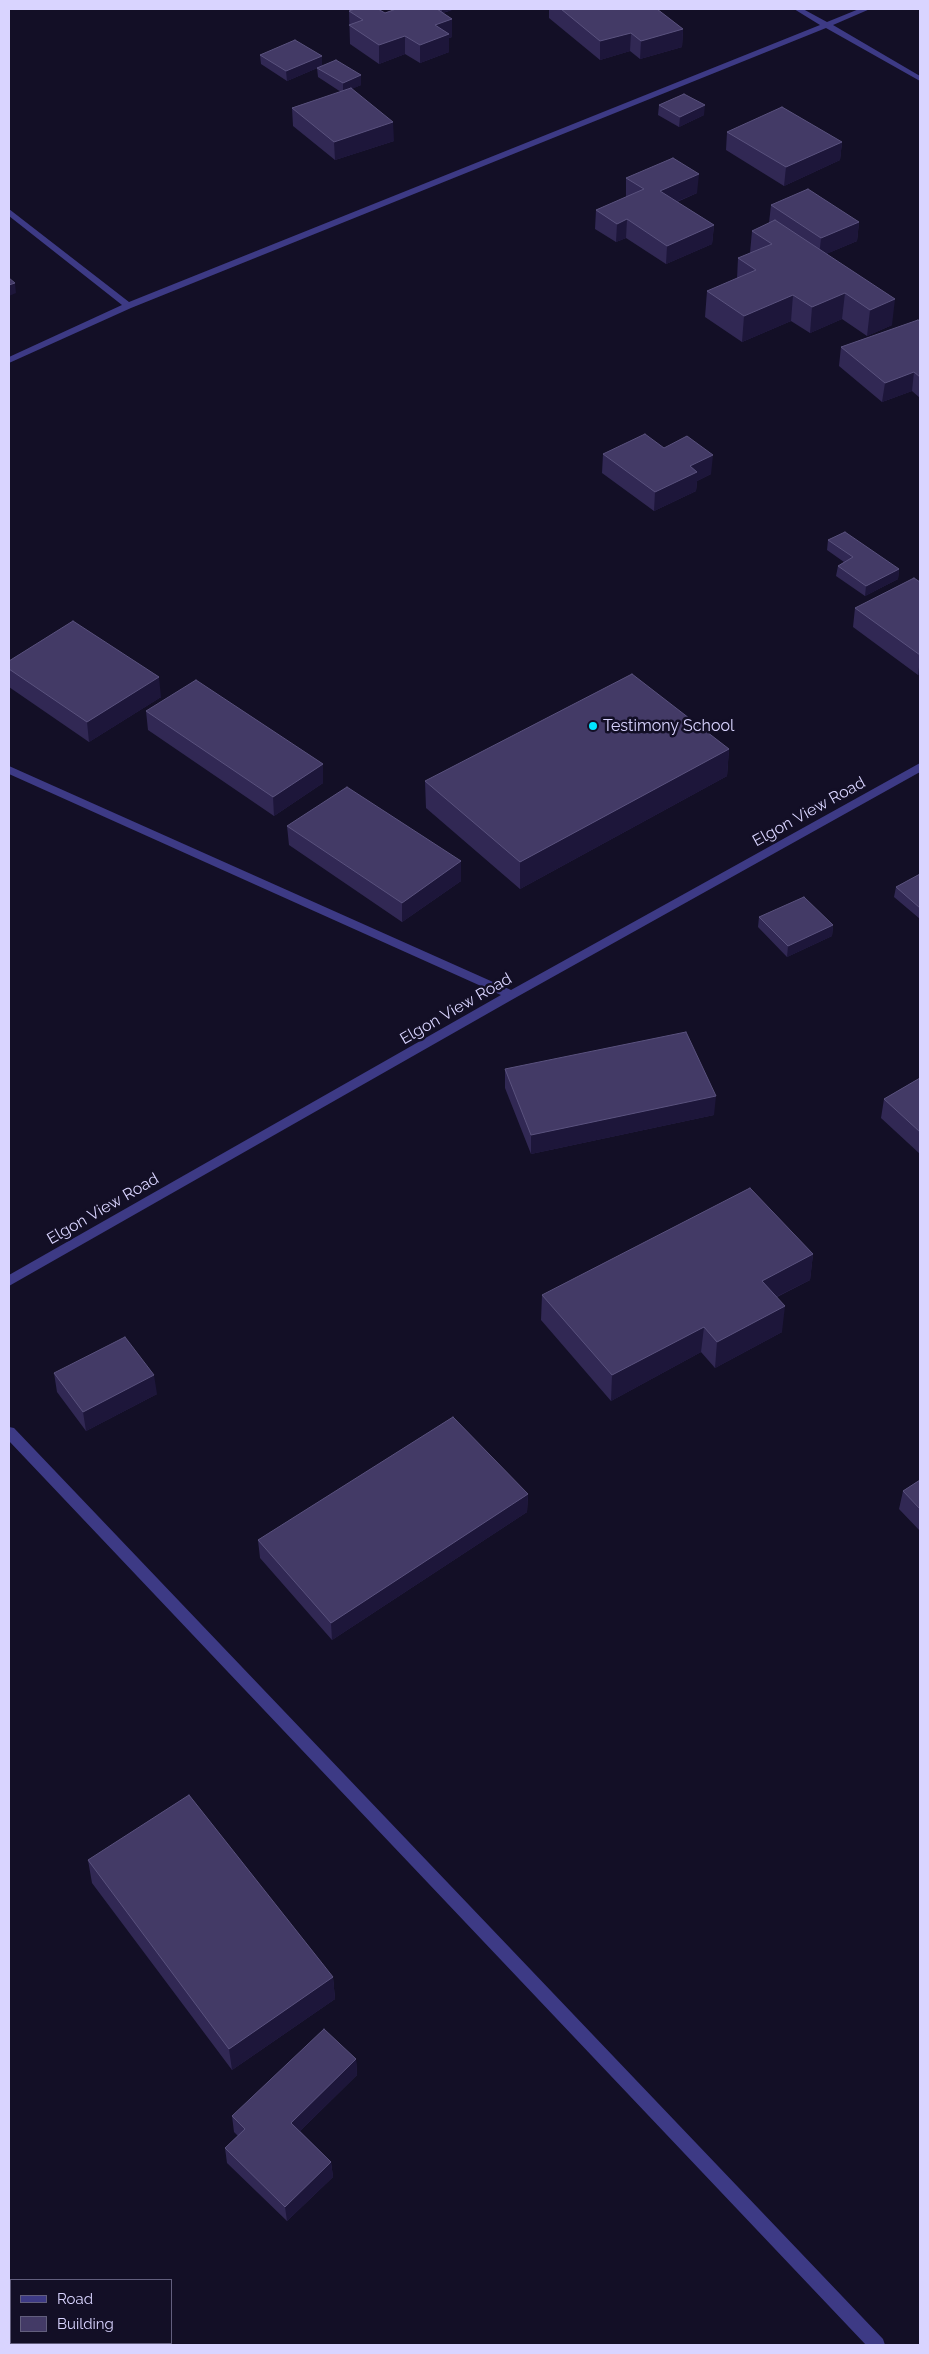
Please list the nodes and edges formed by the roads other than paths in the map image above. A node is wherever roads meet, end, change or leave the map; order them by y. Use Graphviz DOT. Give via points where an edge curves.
graph roads {
  1 [pos="798,9"];
  2 [pos="866,9"];
  3 [pos="825,25"];
  4 [pos="920,79"];
  5 [pos="9,212"];
  6 [pos="128,306"];
  7 [pos="9,360"];
  8 [pos="920,767"];
  9 [pos="9,770"];
  10 [pos="511,995"];
  11 [pos="9,1281"];
  12 [pos="9,1432"];
  13 [pos="877,2345"];
  1 -- 3 [label="street"];
  2 -- 3 [label="street"];
  3 -- 4 [label="street"];
  3 -- 6 [label="street"];
  5 -- 6 [label="street"];
  6 -- 7 [label="street"];
  8 -- 10 [label="street, Elgon View Road"];
  9 -- 10 [label="street"];
  10 -- 11 [label="street, Elgon View Road"];
  12 -- 13 [label="street"];
}
